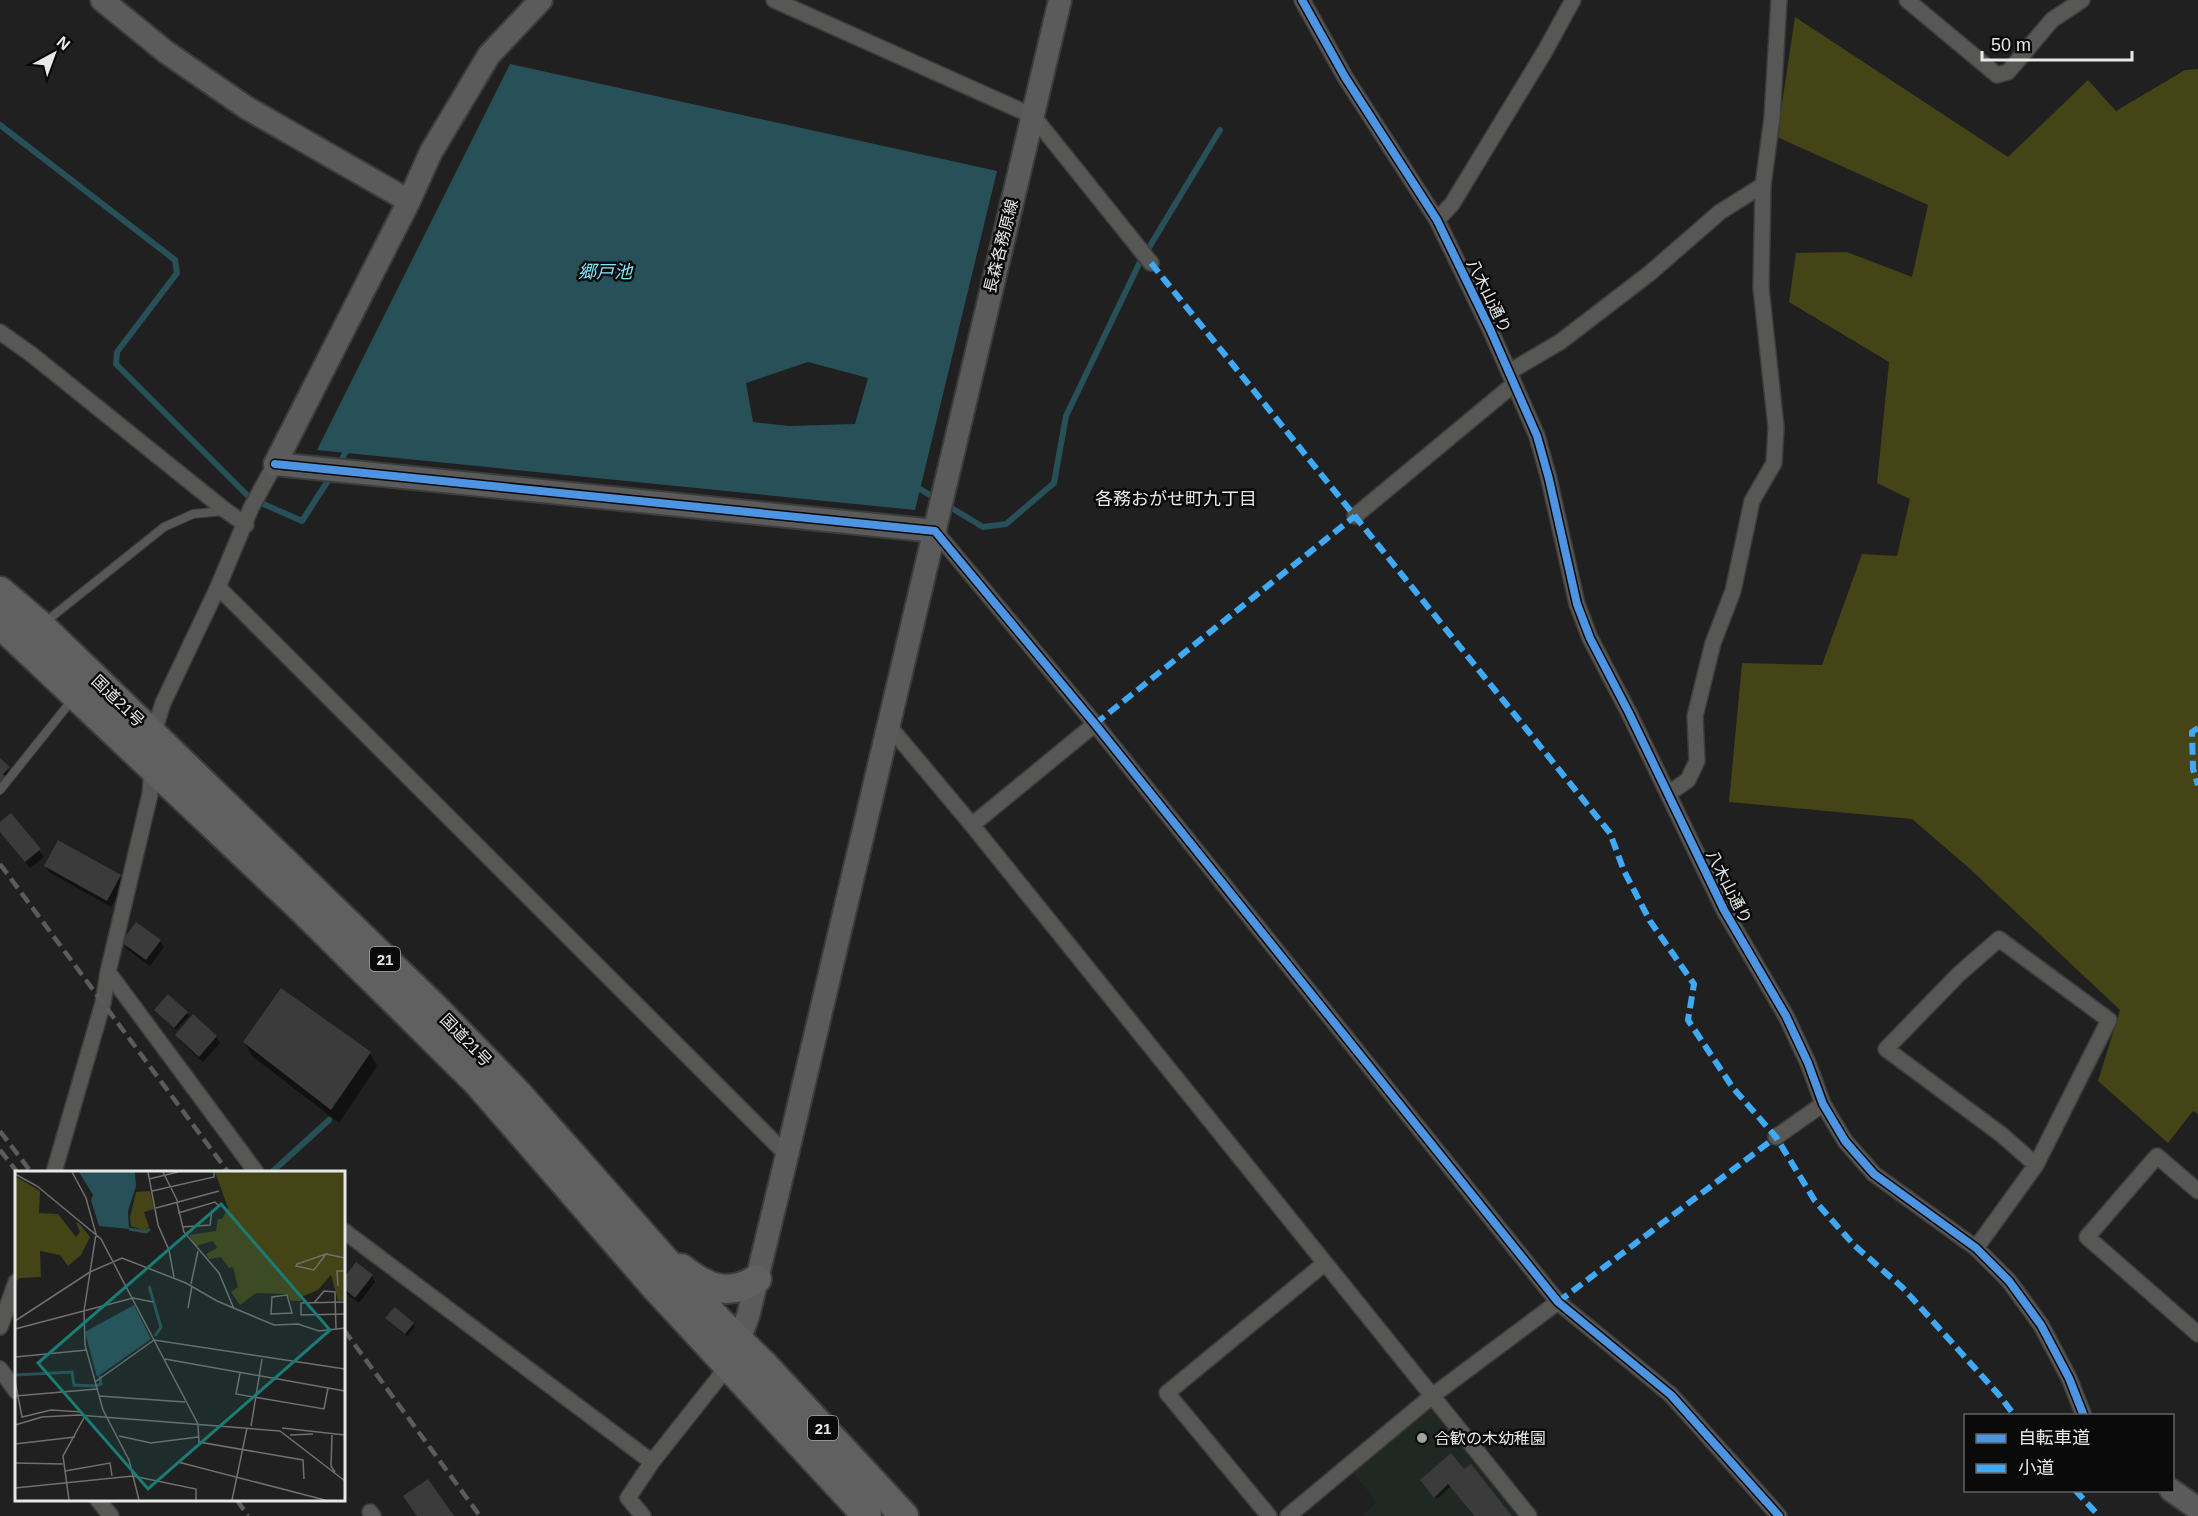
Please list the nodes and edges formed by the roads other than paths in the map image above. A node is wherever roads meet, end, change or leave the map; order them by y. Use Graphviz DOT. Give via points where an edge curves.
graph roads {
  1 [pos="102,0"];
  2 [pos="541,0"];
  3 [pos="774,0"];
  4 [pos="1060,0"];
  5 [pos="1302,0"];
  6 [pos="1573,0"];
  7 [pos="1779,0"];
  8 [pos="1907,0"];
  9 [pos="2082,0"];
  10 [pos="1033,116"];
  11 [pos="1763,185"];
  12 [pos="409,201"];
  13 [pos="1437,220"];
  14 [pos="1151,263"];
  15 [pos="0,332"];
  16 [pos="1512,378"];
  17 [pos="270,473"];
  18 [pos="225,510"];
  19 [pos="939,512"];
  20 [pos="1355,516"];
  21 [pos="246,525"];
  22 [pos="218,588"];
  23 [pos="4,611"];
  24 [pos="41,626"];
  25 [pos="77,694"];
  26 [pos="1095,724"];
  27 [pos="889,726"];
  28 [pos="152,735"];
  29 [pos="152,768"];
  30 [pos="0,790"];
  31 [pos="1668,794"];
  32 [pos="972,825"];
  33 [pos="108,972"];
  34 [pos="1823,1104"];
  35 [pos="1776,1137"];
  36 [pos="787,1155"];
  37 [pos="2036,1165"];
  38 [pos="55,1171"];
  39 [pos="255,1171"];
  40 [pos="2198,1191"];
  41 [pos="345,1232"];
  42 [pos="644,1238"];
  43 [pos="1977,1248"];
  44 [pos="1325,1263"];
  45 [pos="757,1280"];
  46 [pos="15,1285"];
  47 [pos="1558,1302"];
  48 [pos="0,1327"];
  49 [pos="2198,1334"];
  50 [pos="734,1354"];
  51 [pos="0,1368"];
  52 [pos="15,1389"];
  53 [pos="1432,1396"];
  54 [pos="2083,1414"];
  55 [pos="652,1462"];
  56 [pos="2172,1492"];
  57 [pos="99,1501"];
  58 [pos="2198,1509"];
  59 [pos="111,1516"];
  60 [pos="643,1516"];
  61 [pos="867,1516"];
  62 [pos="904,1516"];
  63 [pos="1269,1516"];
  64 [pos="1288,1516"];
  65 [pos="1529,1516"];
  66 [pos="1779,1516"];
  1 -- 12 [label="street" via="166,52 247,108"];
  2 -- 12 [label="street" via="489,55 431,152"];
  3 -- 10 [label="street"];
  4 -- 10 [label="street, 長森各務原線"];
  5 -- 13 [label="street, 八木山通り" via="1345,77"];
  6 -- 13 [label="street" via="1458,194"];
  7 -- 11 [label="street" via="1772,118"];
  8 -- 9 [label="street" via="1997,75 2008,72 2052,20"];
  10 -- 14 [label="street"];
  10 -- 19 [label="street, 長森各務原線"];
  11 -- 16 [label="street" via="1720,212 1650,273"];
  11 -- 31 [label="street" via="1761,288 1776,426 1774,463 1752,501 1733,591 1713,644 1695,716 1697,761 1688,780"];
  12 -- 17 [label="street"];
  13 -- 16 [label="street, 八木山通り"];
  15 -- 18 [label="street"];
  16 -- 20 [label="street"];
  16 -- 31 [label="street, 八木山通り" via="1537,435 1550,479 1580,612"];
  17 -- 19 [label="street" via="318,468"];
  17 -- 21 [label="street"];
  18 -- 21 [label="street"];
  18 -- 24 [label="lane" via="193,514 164,527"];
  19 -- 26 [label="street"];
  19 -- 27 [label="street, 長森各務原線"];
  21 -- 22 [label="street"];
  22 -- 28 [label="street" via="163,703"];
  22 -- 36 [label="street"];
  23 -- 24 [label="highway, 国道21号 / 21"];
  23 -- 25 [label="highway, 国道21号 / 21"];
  24 -- 28 [label="highway, 国道21号 / 21"];
  25 -- 29 [label="highway, 国道21号 / 21"];
  25 -- 30 [label="lane"];
  26 -- 32 [label="street"];
  26 -- 47 [label="street"];
  27 -- 32 [label="street"];
  27 -- 36 [label="street, 長森各務原線"];
  28 -- 29 [label="street"];
  28 -- 42 [label="highway, 国道21号 / 21" via="433,1006 519,1095"];
  29 -- 33 [label="street" via="150,794"];
  29 -- 50 [label="highway, 国道21号 / 21" via="310,916 477,1082 656,1288"];
  31 -- 34 [label="street, 八木山通り" via="1724,910 1786,1016"];
  32 -- 44 [label="street"];
  33 -- 38 [label="street" via="103,1003"];
  33 -- 39 [label="street"];
  34 -- 35 [label="street"];
  34 -- 43 [label="street, 八木山通り" via="1845,1141 1874,1174"];
  36 -- 45 [label="street, 長森各務原線"];
  37 -- 37 [label="street" via="2109,1020 1999,939 1886,1049"];
  37 -- 43 [label="street"];
  40 -- 49 [label="street" via="2157,1156 2087,1237"];
  41 -- 55 [label="street"];
  42 -- 45 [label="highway" via="697,1281 719,1289 733,1289"];
  42 -- 50 [label="highway, 国道21号 / 21"];
  43 -- 54 [label="street, 八木山通り" via="2009,1281 2042,1325"];
  44 -- 53 [label="street"];
  44 -- 63 [label="street" via="1167,1393"];
  45 -- 50 [label="street, 長森各務原線"];
  46 -- 48 [label="street"];
  47 -- 53 [label="street"];
  47 -- 66 [label="street" via="1671,1395"];
  50 -- 55 [label="street"];
  50 -- 61 [label="highway, 国道21号 / 21"];
  50 -- 62 [label="highway, 国道21号 / 21" via="764,1365"];
  51 -- 52 [label="street"];
  53 -- 64 [label="street"];
  53 -- 65 [label="street"];
  55 -- 60 [label="street" via="628,1498"];
  56 -- 58 [label="street"];
  57 -- 59 [label="street"];
}
